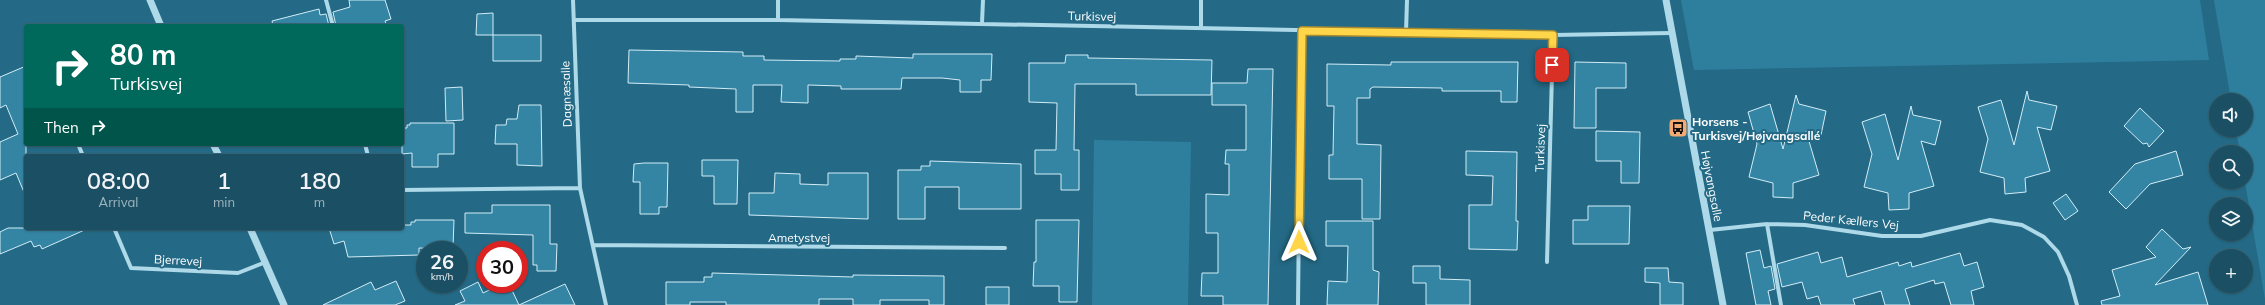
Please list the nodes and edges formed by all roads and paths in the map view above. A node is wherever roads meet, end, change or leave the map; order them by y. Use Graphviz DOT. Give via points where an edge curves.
graph roads {
  1 [pos="150,0"];
  2 [pos="326,0"];
  3 [pos="573,0"];
  4 [pos="778,0"];
  5 [pos="983,0"];
  6 [pos="1201,0"];
  7 [pos="1407,0"];
  8 [pos="1666,0"];
  9 [pos="575,20"];
  10 [pos="778,20"];
  11 [pos="982,23"];
  12 [pos="160,24"];
  13 [pos="332,24"];
  14 [pos="1201,28"];
  15 [pos="1302,31"];
  16 [pos="1406,33"];
  17 [pos="1672,33"];
  18 [pos="1553,35"];
  19 [pos="580,188"];
  20 [pos="404,190"];
  21 [pos="1767,224"];
  22 [pos="115,230"];
  23 [pos="251,230"];
  24 [pos="1710,230"];
  25 [pos="593,245"];
  26 [pos="1005,248"];
  27 [pos="266,262"];
  28 [pos="1547,262"];
  29 [pos="284,305"];
  30 [pos="606,305"];
  31 [pos="1298,305"];
  32 [pos="1723,305"];
  33 [pos="1781,305"];
  34 [pos="2077,305"];
  1 -- 12 [label="street"];
  2 -- 13 [label="street"];
  3 -- 9 [label="street, Dagnæsalle"];
  4 -- 10 [label="street"];
  5 -- 11 [label="street"];
  6 -- 14 [label="street"];
  7 -- 16 [label="street"];
  8 -- 17 [label="street, Højvangsalle"];
  9 -- 10 [label="street, Turkisvej"];
  9 -- 19 [label="street, Dagnæsalle"];
  10 -- 11 [label="street, Turkisvej"];
  11 -- 14 [label="street, Turkisvej"];
  14 -- 15 [label="street, Turkisvej"];
  15 -- 16 [label="street, Turkisvej"];
  15 -- 31 [label="street"];
  16 -- 18 [label="street, Turkisvej"];
  17 -- 18 [label="street, Turkisvej"];
  17 -- 24 [label="street, Højvangsalle"];
  18 -- 28 [label="street, Turkisvej"];
  19 -- 20 [label="street"];
  19 -- 25 [label="street, Dagnæsalle"];
  21 -- 24 [label="street, Peder Kællers Vej"];
  21 -- 33 [label="street"];
  21 -- 34 [label="street, Peder Kællers Vej" via="1805,225 1882,236 1921,236 1990,220 2022,225 2044,238 2058,252 2069,276"];
  22 -- 27 [label="street, Bjerrevej" via="131,268 238,273"];
  23 -- 27 [label="street"];
  24 -- 32 [label="street, Højvangsalle"];
  25 -- 26 [label="street, Ametystvej"];
  25 -- 30 [label="street, Dagnæsalle"];
  27 -- 29 [label="street"];
}
